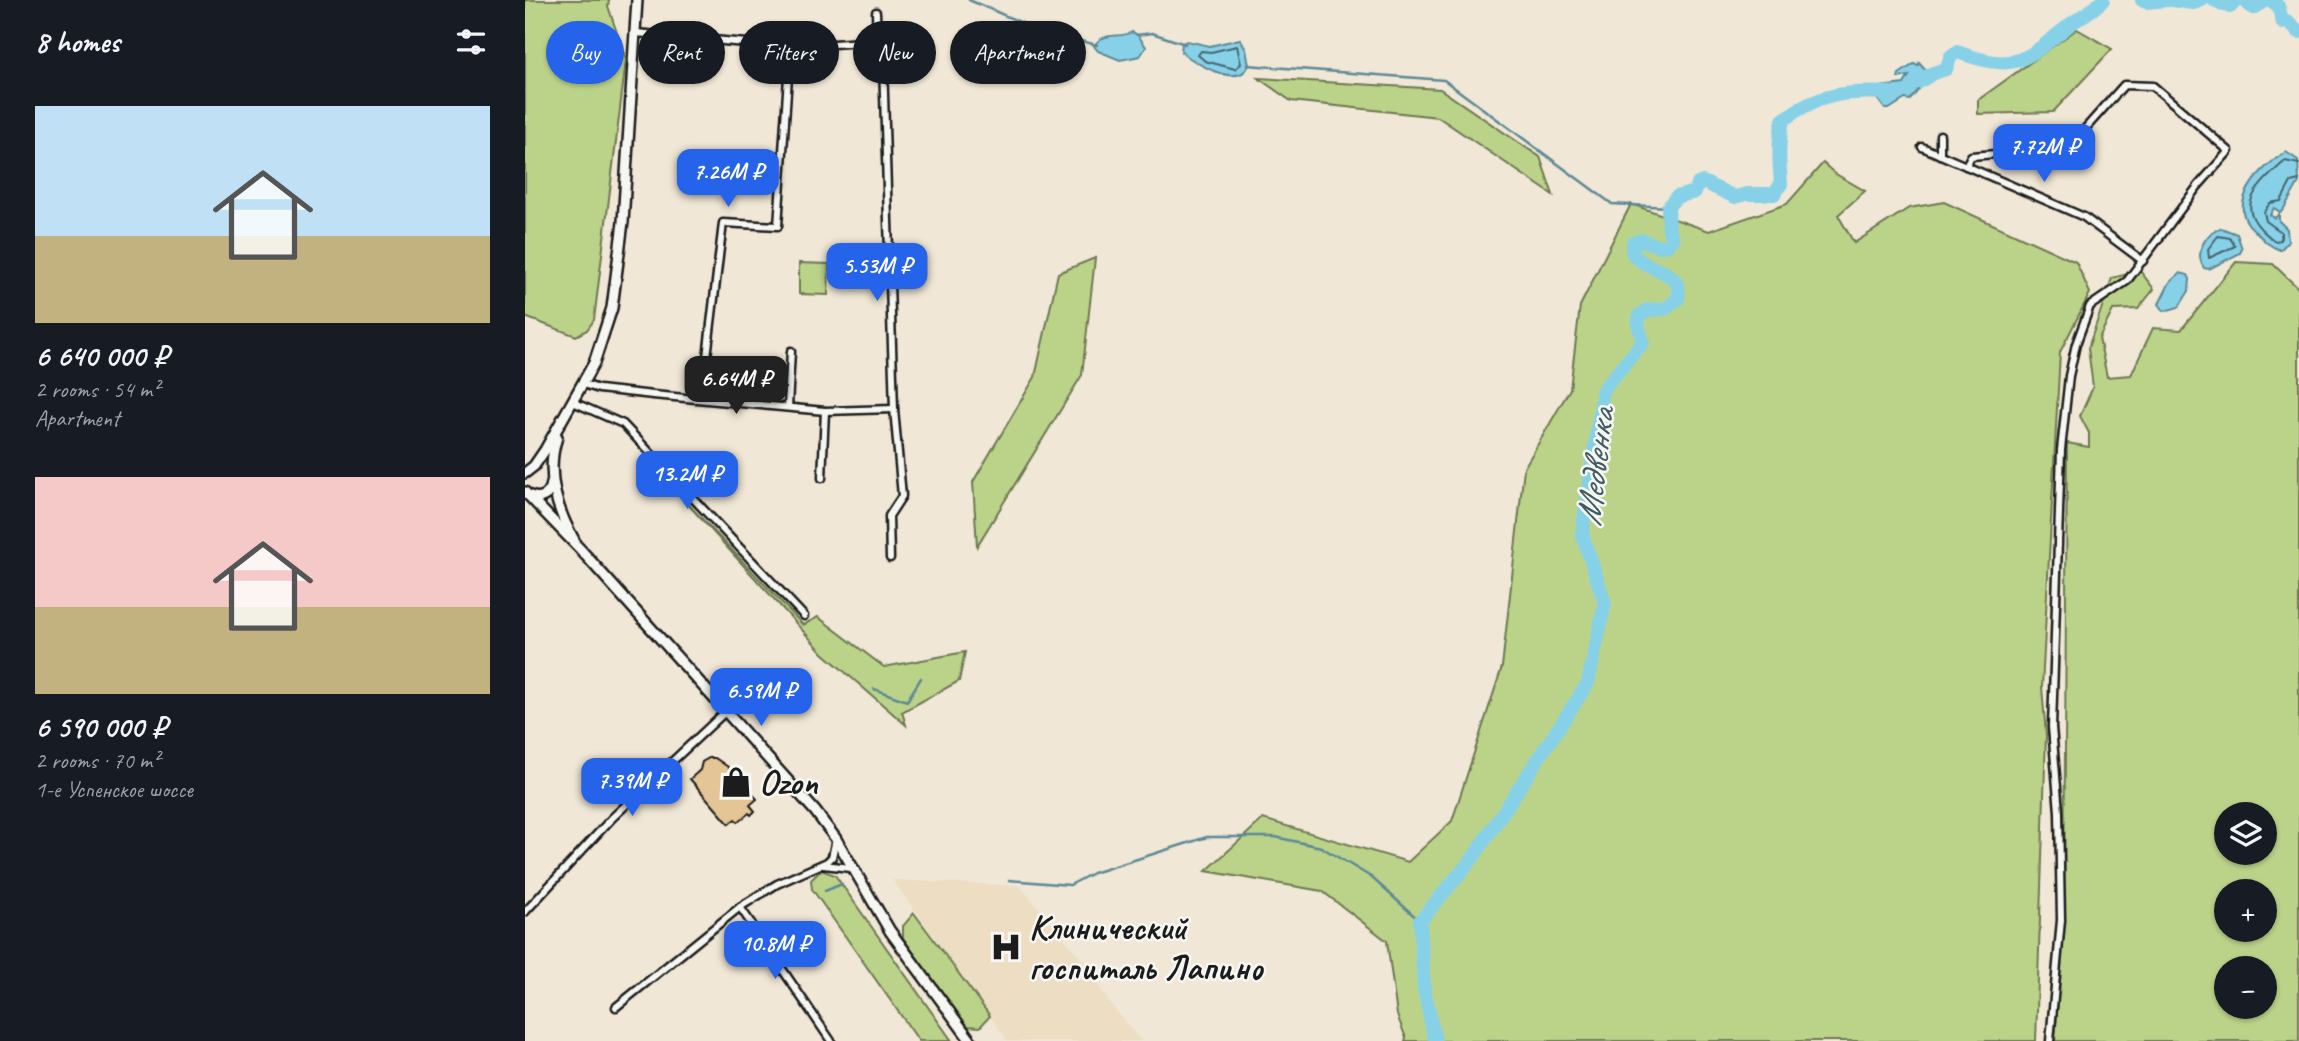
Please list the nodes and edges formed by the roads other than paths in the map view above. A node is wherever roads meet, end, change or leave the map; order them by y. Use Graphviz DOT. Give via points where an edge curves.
graph roads {
  1 [pos="637,0"];
  2 [pos="876,12"];
  3 [pos="876,21"];
  4 [pos="636,33"];
  5 [pos="739,42"];
  6 [pos="788,84"];
  7 [pos="884,84"];
  8 [pos="1940,135"];
  9 [pos="1922,147"];
  10 [pos="1940,155"];
  11 [pos="1966,166"];
  12 [pos="2143,261"];
  13 [pos="791,351"];
  14 [pos="583,384"];
  15 [pos="702,399"];
  16 [pos="573,402"];
  17 [pos="788,407"];
  18 [pos="894,409"];
  19 [pos="825,411"];
  20 [pos="560,425"];
  21 [pos="527,471"];
  22 [pos="822,478"];
  23 [pos="552,481"];
  24 [pos="526,493"];
  25 [pos="580,549"];
  26 [pos="890,558"];
  27 [pos="804,616"];
  28 [pos="725,712"];
  29 [pos="835,839"];
  30 [pos="821,865"];
  31 [pos="852,868"];
  32 [pos="740,907"];
  33 [pos="525,912"];
  34 [pos="616,1007"];
  35 [pos="831,1041"];
  36 [pos="971,1041"];
  37 [pos="2050,1041"];
  1 -- 4 [label="main road"];
  2 -- 3 [label="street"];
  4 -- 5 [label="street"];
  4 -- 14 [label="main road" via="613,308 601,348"];
  6 -- 15 [label="street" via="778,226 723,223"];
  7 -- 18 [label="street"];
  8 -- 10 [label="street"];
  9 -- 10 [label="street"];
  10 -- 11 [label="street"];
  11 -- 12 [label="street" via="2084,217"];
  11 -- 12 [label="street" via="1971,156 2068,148 2124,85 2153,86 2229,151"];
  12 -- 37 [label="street" via="2126,281 2090,306 2067,390 2060,450 2052,727 2061,920"];
  13 -- 17 [label="street"];
  14 -- 15 [label="street"];
  14 -- 16 [label="main road"];
  15 -- 17 [label="street"];
  16 -- 20 [label="main road"];
  16 -- 27 [label="street" via="624,424"];
  17 -- 19 [label="street"];
  18 -- 19 [label="street"];
  18 -- 26 [label="street" via="902,496 889,516"];
  19 -- 22 [label="street"];
  20 -- 21 [label="main road"];
  20 -- 23 [label="main road" via="551,461"];
  21 -- 23 [label="main road" via="543,468"];
  23 -- 24 [label="main road" via="543,497"];
  23 -- 25 [label="main road" via="561,513"];
  24 -- 25 [label="main road"];
  25 -- 28 [label="main road"];
  28 -- 29 [label="main road"];
  28 -- 33 [label="street" via="612,818"];
  29 -- 30 [label="street" via="832,857"];
  29 -- 31 [label="main road"];
  30 -- 31 [label="street"];
  30 -- 32 [label="street"];
  31 -- 36 [label="main road" via="890,931"];
  32 -- 34 [label="street"];
  32 -- 35 [label="street"];
}
